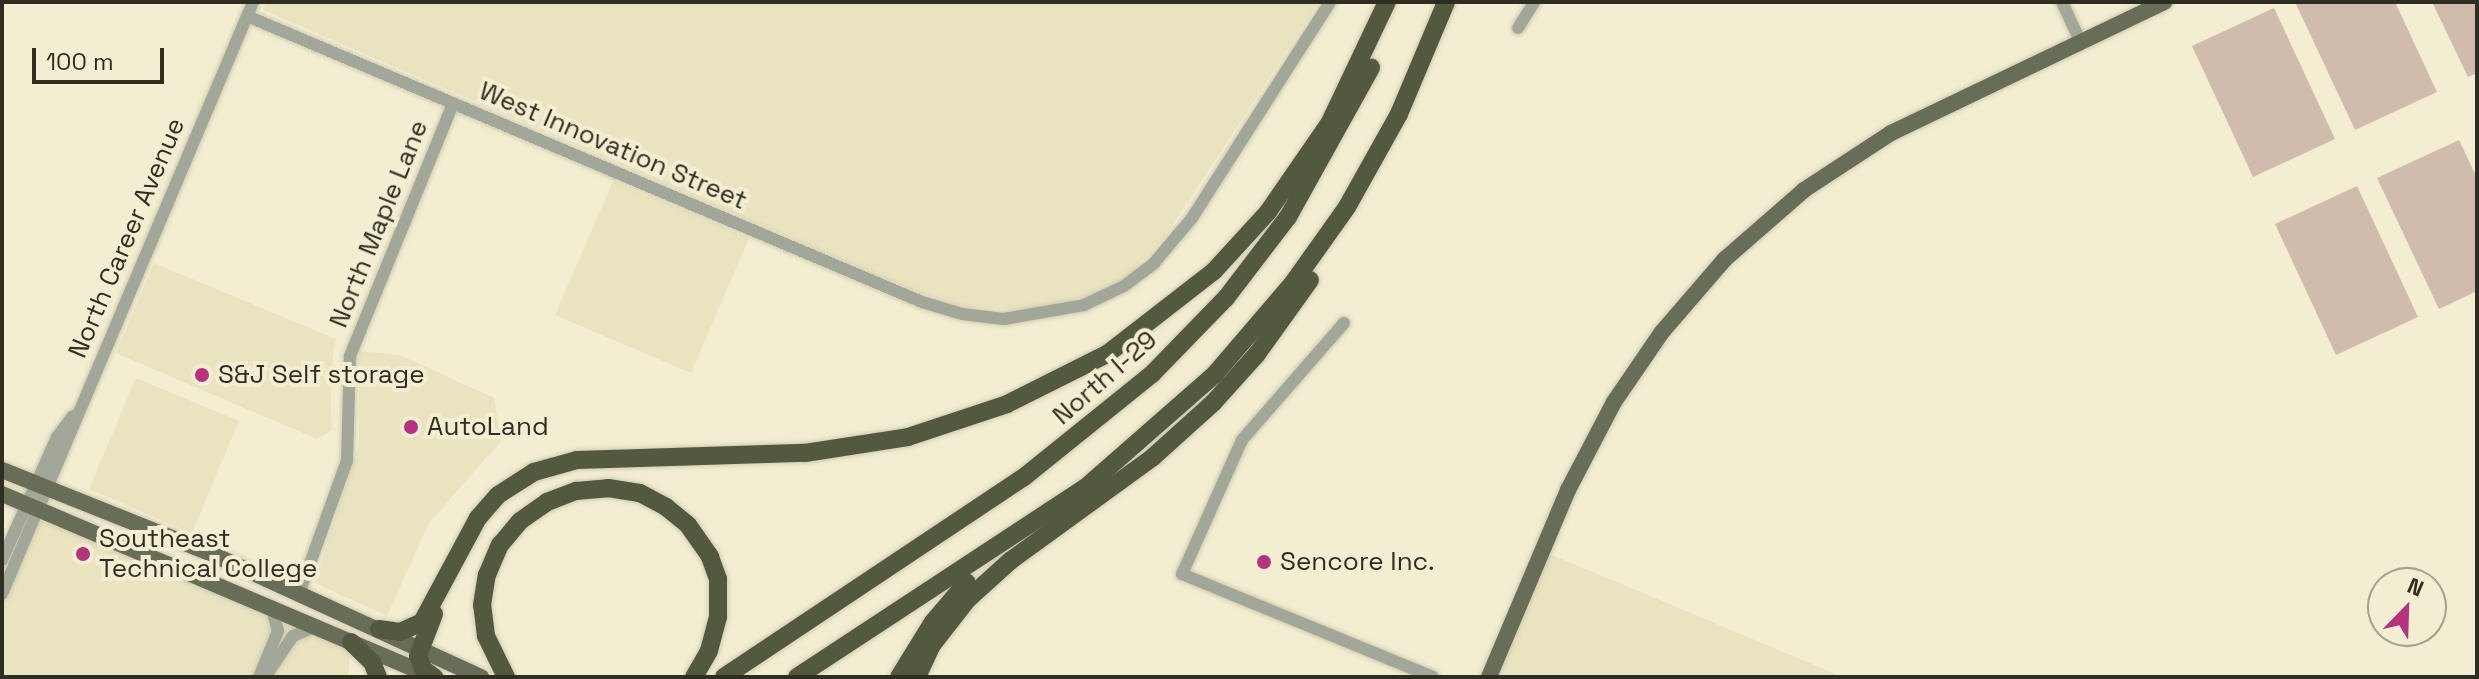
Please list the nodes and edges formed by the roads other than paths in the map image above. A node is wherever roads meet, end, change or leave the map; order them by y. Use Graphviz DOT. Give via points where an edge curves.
graph roads {
  1 [pos="253,2"];
  2 [pos="1330,2"];
  3 [pos="1387,2"];
  4 [pos="1397,2"];
  5 [pos="1446,2"];
  6 [pos="1534,2"];
  7 [pos="2062,2"];
  8 [pos="2164,2"];
  9 [pos="247,16"];
  10 [pos="1518,28"];
  11 [pos="2080,41"];
  12 [pos="453,103"];
  13 [pos="1347,207"];
  14 [pos="1344,323"];
  15 [pos="2,470"];
  16 [pos="43,486"];
  17 [pos="2,494"];
  18 [pos="1061,505"];
  19 [pos="34,506"];
  20 [pos="463,545"];
  21 [pos="2,560"];
  22 [pos="2,594"];
  23 [pos="299,594"];
  24 [pos="271,607"];
  25 [pos="316,626"];
  26 [pos="379,629"];
  27 [pos="351,642"];
  28 [pos="420,647"];
  29 [pos="262,677"];
  30 [pos="378,677"];
  31 [pos="434,677"];
  32 [pos="481,677"];
  33 [pos="506,677"];
  34 [pos="694,677"];
  35 [pos="724,677"];
  36 [pos="797,677"];
  37 [pos="899,677"];
  38 [pos="917,677"];
  39 [pos="1433,677"];
  40 [pos="1489,677"];
  1 -- 9 [label="street, North Career Avenue"];
  2 -- 12 [label="street, West Innovation Street" via="1192,218 1140,275 1105,296 1055,313 1004,319 962,314"];
  3 -- 20 [label="highway" via="1330,122 1268,212 1202,281 1107,354 1007,404 908,437 805,453 604,458 557,465 534,472 498,495"];
  4 -- 35 [label="highway, North I-29" via="1360,93 1306,190 1252,265 1182,345 1066,448"];
  5 -- 13 [label="highway" via="1399,114"];
  6 -- 10 [label="street"];
  7 -- 11 [label="street"];
  8 -- 11 [label="main road"];
  9 -- 12 [label="street, West Innovation Street"];
  9 -- 16 [label="street, North Career Avenue"];
  11 -- 40 [label="main road" via="1847,159 1763,224 1693,294 1637,367 1590,444"];
  12 -- 23 [label="street, North Maple Lane" via="350,356 347,461"];
  13 -- 18 [label="highway" via="1293,283 1215,374 1137,446"];
  13 -- 38 [label="highway" via="1343,226 1321,262 1229,386 1153,457 982,585 938,636"];
  14 -- 39 [label="street" via="1242,440 1182,574"];
  15 -- 16 [label="main road"];
  16 -- 19 [label="street, North Career Avenue"];
  16 -- 23 [label="main road"];
  17 -- 19 [label="main road"];
  18 -- 36 [label="highway"];
  18 -- 37 [label="highway" via="998,552 949,601"];
  19 -- 21 [label="street, North Career Avenue"];
  19 -- 22 [label="street, North Career Avenue"];
  19 -- 24 [label="main road"];
  20 -- 26 [label="highway" via="422,622 400,632"];
  20 -- 28 [label="highway"];
  23 -- 26 [label="main road"];
  24 -- 25 [label="main road"];
  24 -- 29 [label="street" via="278,631"];
  25 -- 27 [label="main road"];
  25 -- 29 [label="street" via="293,636"];
  26 -- 28 [label="main road"];
  27 -- 30 [label="highway" via="372,662"];
  27 -- 31 [label="main road"];
  28 -- 31 [label="highway" via="420,663"];
  28 -- 32 [label="main road"];
  33 -- 34 [label="highway" via="483,621 487,575 500,545 520,521 547,502 576,491 608,488 640,493 666,507 688,525 710,557 718,579 718,617 709,651"];
}
